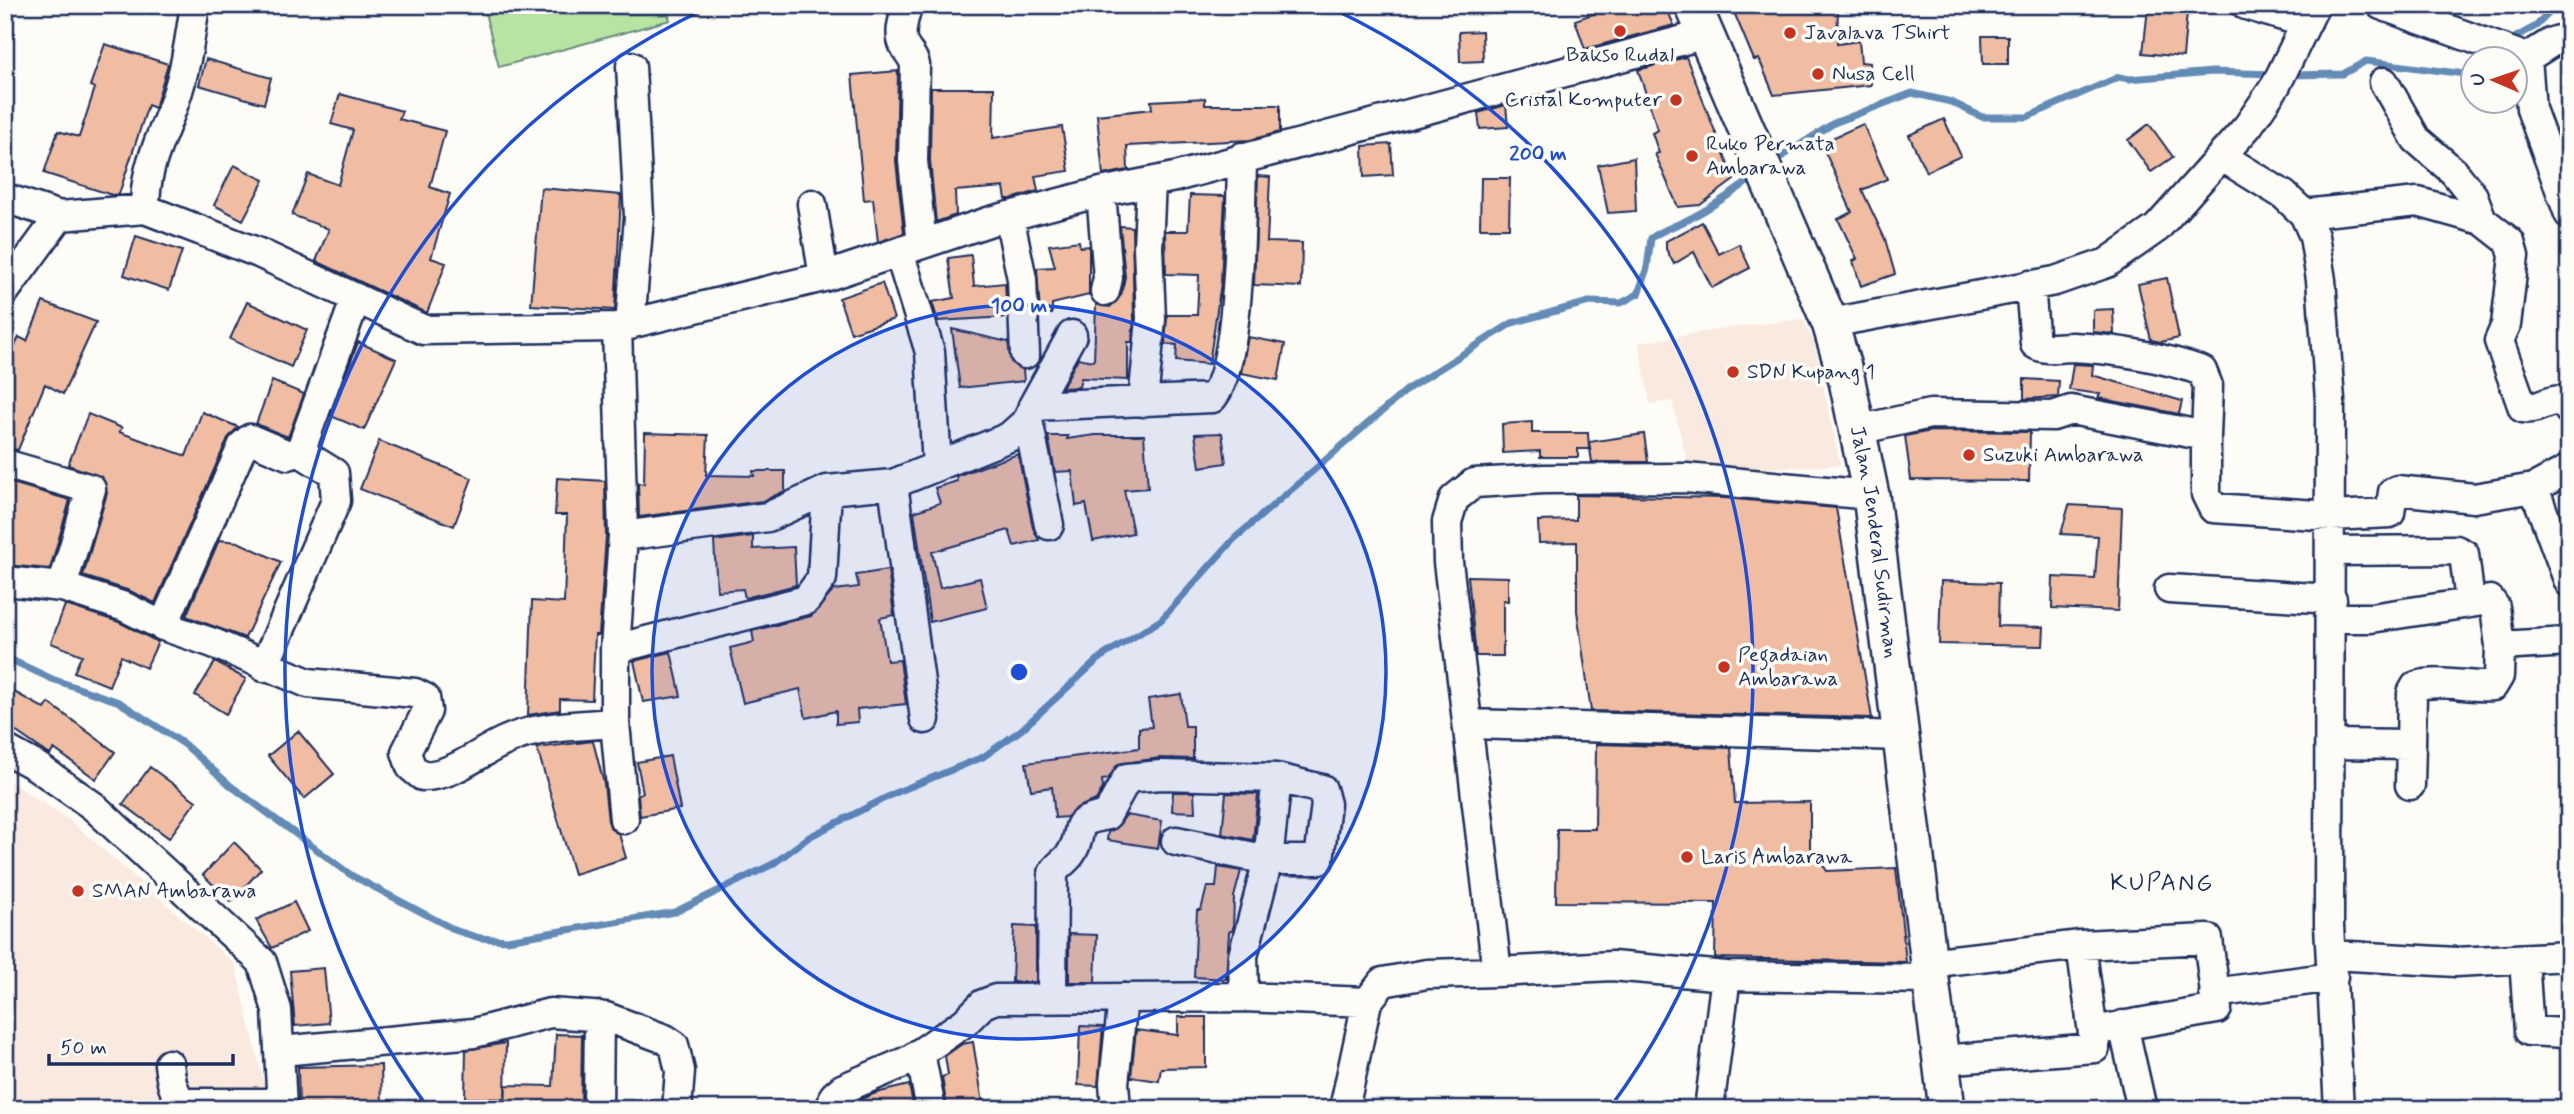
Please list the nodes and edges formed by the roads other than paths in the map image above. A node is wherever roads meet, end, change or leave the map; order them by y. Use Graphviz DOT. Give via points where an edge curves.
graph roads {
  1 [pos="195,5"];
  2 [pos="908,5"];
  3 [pos="2246,5"];
  4 [pos="2381,5"];
  5 [pos="2310,14"];
  6 [pos="1700,20"];
  7 [pos="2569,37"];
  8 [pos="2488,46"];
  9 [pos="2528,52"];
  10 [pos="631,66"];
  11 [pos="2384,82"];
  12 [pos="2528,94"];
  13 [pos="2221,156"];
  14 [pos="1242,157"];
  15 [pos="1151,182"];
  16 [pos="1101,192"];
  17 [pos="5,198"];
  18 [pos="812,204"];
  19 [pos="145,209"];
  20 [pos="2304,214"];
  21 [pos="2569,214"];
  22 [pos="60,216"];
  23 [pos="1009,216"];
  24 [pos="2482,220"];
  25 [pos="911,248"];
  26 [pos="824,277"];
  27 [pos="2030,285"];
  28 [pos="5,291"];
  29 [pos="1105,291"];
  30 [pos="356,298"];
  31 [pos="1830,323"];
  32 [pos="624,326"];
  33 [pos="1072,335"];
  34 [pos="1025,354"];
  35 [pos="1143,402"];
  36 [pos="2569,410"];
  37 [pos="1030,413"];
  38 [pos="1857,430"];
  39 [pos="2206,436"];
  40 [pos="300,452"];
  41 [pos="5,464"];
  42 [pos="937,466"];
  43 [pos="2569,469"];
  44 [pos="893,484"];
  45 [pos="2534,488"];
  46 [pos="827,490"];
  47 [pos="1871,495"];
  48 [pos="2331,516"];
  49 [pos="1049,525"];
  50 [pos="623,536"];
  51 [pos="2332,551"];
  52 [pos="5,581"];
  53 [pos="2569,582"];
  54 [pos="62,587"];
  55 [pos="2169,589"];
  56 [pos="2470,602"];
  57 [pos="2331,608"];
  58 [pos="163,626"];
  59 [pos="2569,642"];
  60 [pos="2500,646"];
  61 [pos="615,649"];
  62 [pos="264,667"];
  63 [pos="925,719"];
  64 [pos="615,723"];
  65 [pos="1468,724"];
  66 [pos="1903,736"];
  67 [pos="2330,744"];
  68 [pos="2411,745"];
  69 [pos="5,749"];
  70 [pos="1277,778"];
  71 [pos="2410,785"];
  72 [pos="624,819"];
  73 [pos="1176,841"];
  74 [pos="1268,860"];
  75 [pos="2081,945"];
  76 [pos="2569,956"];
  77 [pos="2524,958"];
  78 [pos="2333,966"];
  79 [pos="1929,971"];
  80 [pos="1497,972"];
  81 [pos="1726,976"];
  82 [pos="2214,993"];
  83 [pos="1244,997"];
  84 [pos="1052,998"];
  85 [pos="1122,998"];
  86 [pos="1367,1002"];
  87 [pos="600,1016"];
  88 [pos="2123,1025"];
  89 [pos="2093,1031"];
  90 [pos="2569,1037"];
  91 [pos="281,1051"];
  92 [pos="920,1053"];
  93 [pos="1941,1060"];
  94 [pos="169,1064"];
  95 [pos="282,1106"];
  96 [pos="598,1109"];
  97 [pos="677,1109"];
  98 [pos="831,1109"];
  99 [pos="931,1109"];
  100 [pos="1115,1109"];
  101 [pos="1344,1109"];
  102 [pos="1709,1109"];
  103 [pos="1947,1109"];
  104 [pos="2142,1109"];
  105 [pos="2339,1109"];
  1 -- 19 [label="street" via="186,64 150,160"];
  2 -- 25 [label="street" via="901,31 915,65"];
  3 -- 5 [label="street"];
  4 -- 8 [label="street"];
  5 -- 13 [label="street" via="2276,85"];
  6 -- 14 [label="street"];
  6 -- 31 [label="main road, Jalan Jenderal Sudirman"];
  7 -- 9 [label="street"];
  10 -- 32 [label="street" via="639,217"];
  11 -- 24 [label="street" via="2416,139 2455,172 2473,196"];
  12 -- 21 [label="street"];
  13 -- 20 [label="street" via="2284,195"];
  13 -- 27 [label="street" via="2157,228 2107,263"];
  14 -- 15 [label="street"];
  14 -- 35 [label="street" via="1239,278 1220,391 1213,398"];
  15 -- 16 [label="street"];
  15 -- 35 [label="street" via="1152,319"];
  16 -- 23 [label="street"];
  16 -- 29 [label="street" via="1108,278"];
  17 -- 22 [label="street"];
  18 -- 26 [label="street"];
  19 -- 22 [label="street"];
  19 -- 30 [label="street" via="259,253"];
  20 -- 24 [label="street" via="2418,202"];
  20 -- 48 [label="street" via="2314,236 2321,280"];
  22 -- 28 [label="street"];
  23 -- 25 [label="street"];
  23 -- 34 [label="street" via="1023,279"];
  24 -- 36 [label="street" via="2510,242 2515,256 2506,325 2498,341 2523,408 2531,410 2555,399"];
  25 -- 26 [label="street"];
  25 -- 42 [label="street" via="930,352"];
  26 -- 32 [label="street"];
  27 -- 31 [label="street"];
  27 -- 39 [label="street" via="2035,344 2040,348 2074,347 2177,362 2202,371 2208,386"];
  30 -- 32 [label="street" via="424,330"];
  30 -- 40 [label="street"];
  31 -- 38 [label="main road, Jalan Jenderal Sudirman"];
  32 -- 50 [label="street"];
  33 -- 37 [label="street"];
  35 -- 37 [label="street"];
  37 -- 42 [label="street" via="1009,437"];
  37 -- 49 [label="street"];
  38 -- 39 [label="street" via="1930,414 2053,416 2071,410"];
  38 -- 47 [label="main road, Jalan Jenderal Sudirman"];
  39 -- 48 [label="street" via="2206,494 2213,508"];
  40 -- 58 [label="street" via="288,455 250,439 243,445"];
  40 -- 62 [label="street" via="334,473 335,501"];
  41 -- 54 [label="street" via="91,489"];
  42 -- 44 [label="street"];
  43 -- 45 [label="street"];
  44 -- 46 [label="street"];
  44 -- 63 [label="street"];
  45 -- 48 [label="street" via="2474,498 2398,490 2393,492 2390,513"];
  45 -- 53 [label="street"];
  46 -- 50 [label="street" via="768,517"];
  46 -- 61 [label="street" via="821,578 806,600"];
  47 -- 65 [label="street" via="1686,478 1474,483 1454,499 1447,522"];
  47 -- 66 [label="main road, Jalan Jenderal Sudirman"];
  48 -- 51 [label="street"];
  50 -- 61 [label="street"];
  51 -- 56 [label="street" via="2456,550 2464,554"];
  51 -- 57 [label="street"];
  52 -- 54 [label="street"];
  54 -- 58 [label="street" via="125,607"];
  55 -- 57 [label="street"];
  56 -- 57 [label="street" via="2371,618"];
  56 -- 60 [label="street" via="2490,600 2495,607"];
  57 -- 67 [label="street"];
  58 -- 62 [label="street"];
  59 -- 60 [label="street"];
  60 -- 68 [label="street" via="2499,676 2493,686 2416,686"];
  61 -- 64 [label="street"];
  62 -- 64 [label="street" via="309,683 386,689 425,698 427,711 406,752 411,767 422,776 438,776 534,730"];
  64 -- 72 [label="street"];
  65 -- 66 [label="street"];
  65 -- 80 [label="street"];
  66 -- 79 [label="main road, Jalan Jenderal Sudirman"];
  67 -- 68 [label="street"];
  67 -- 78 [label="street"];
  68 -- 71 [label="street"];
  69 -- 91 [label="street" via="93,806 262,961 272,985"];
  70 -- 74 [label="street"];
  70 -- 74 [label="street" via="1322,789 1325,817 1320,860"];
  70 -- 84 [label="street" via="1126,778 1107,815 1084,820 1074,849 1053,873"];
  73 -- 74 [label="street"];
  74 -- 83 [label="street" via="1243,956"];
  75 -- 79 [label="street"];
  75 -- 82 [label="street" via="2208,939"];
  75 -- 89 [label="street"];
  76 -- 77 [label="street"];
  77 -- 78 [label="street"];
  77 -- 90 [label="street" via="2529,1031 2566,1033"];
  78 -- 82 [label="street"];
  78 -- 105 [label="street"];
  79 -- 81 [label="street"];
  79 -- 93 [label="main road, Jalan Jenderal Sudirman"];
  80 -- 81 [label="street" via="1612,966"];
  80 -- 86 [label="street" via="1394,978 1383,982"];
  81 -- 102 [label="street"];
  82 -- 88 [label="street" via="2217,1009"];
  83 -- 85 [label="street"];
  83 -- 86 [label="street"];
  84 -- 85 [label="street"];
  84 -- 92 [label="street" via="996,999 983,1004"];
  85 -- 100 [label="street"];
  86 -- 101 [label="street"];
  87 -- 91 [label="street" via="550,1013 474,1033"];
  87 -- 96 [label="street"];
  87 -- 97 [label="street" via="674,1045 680,1071"];
  88 -- 89 [label="street"];
  88 -- 104 [label="street"];
  89 -- 93 [label="street" via="2095,1048"];
  91 -- 95 [label="street"];
  92 -- 98 [label="street" via="842,1089 834,1096"];
  92 -- 99 [label="street"];
  93 -- 103 [label="main road, Jalan Jenderal Sudirman"];
  94 -- 95 [label="street" via="173,1087 184,1103"];
}
